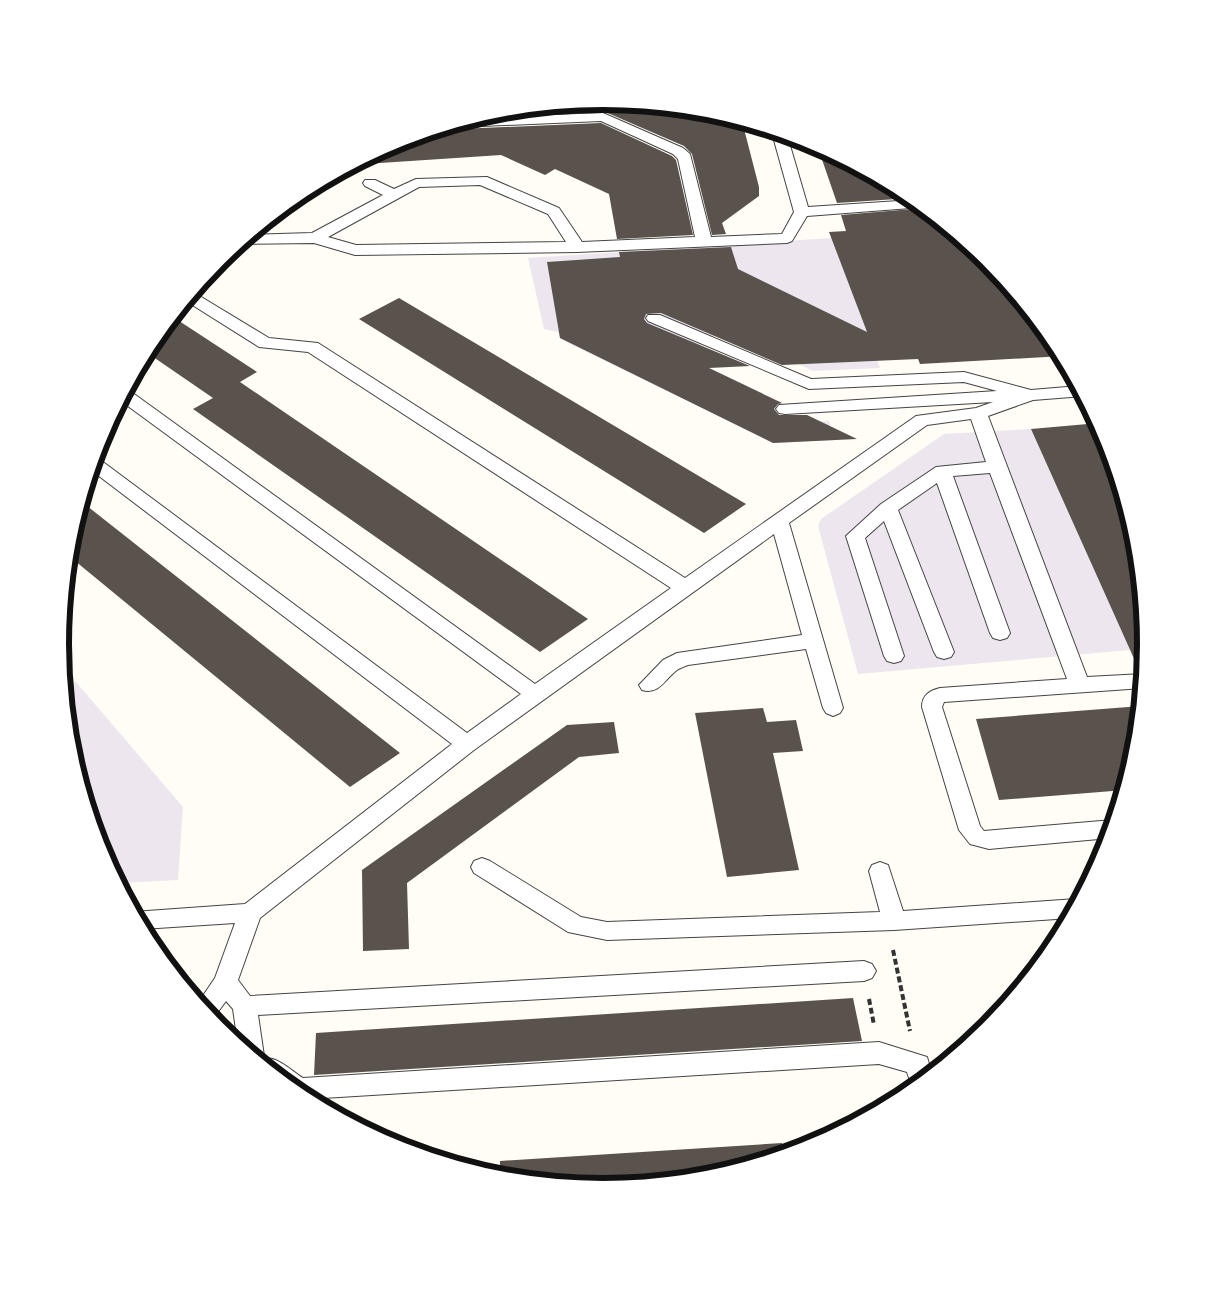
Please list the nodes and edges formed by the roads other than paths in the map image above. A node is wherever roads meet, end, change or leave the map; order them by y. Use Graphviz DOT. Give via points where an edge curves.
graph roads {
  1 [pos="603,110"];
  2 [pos="603,117"];
  3 [pos="492,122"];
  4 [pos="781,140"];
  5 [pos="370,183"];
  6 [pos="395,195"];
  7 [pos="908,205"];
  8 [pos="802,212"];
  9 [pos="315,238"];
  10 [pos="254,240"];
  11 [pos="704,241"];
  12 [pos="577,247"];
  13 [pos="195,299"];
  14 [pos="654,318"];
  15 [pos="1074,392"];
  16 [pos="1031,395"];
  17 [pos="129,399"];
  18 [pos="786,409"];
  19 [pos="978,413"];
  20 [pos="997,466"];
  21 [pos="99,468"];
  22 [pos="942,471"];
  23 [pos="888,508"];
  24 [pos="779,520"];
  25 [pos="684,587"];
  26 [pos="1000,633"];
  27 [pos="814,642"];
  28 [pos="944,652"];
  29 [pos="894,656"];
  30 [pos="1137,681"];
  31 [pos="649,685"];
  32 [pos="1080,686"];
  33 [pos="535,694"];
  34 [pos="833,708"];
  35 [pos="467,744"];
  36 [pos="1105,830"];
  37 [pos="482,867"];
  38 [pos="880,871"];
  39 [pos="1069,909"];
  40 [pos="250,913"];
  41 [pos="145,920"];
  42 [pos="892,931"];
  43 [pos="864,971"];
  44 [pos="225,982"];
  45 [pos="209,1006"];
  46 [pos="244,1006"];
  47 [pos="250,1047"];
  48 [pos="920,1074"];
  49 [pos="305,1089"];
  1 -- 2 [label="lane"];
  2 -- 3 [label="lane"];
  2 -- 11 [label="lane" via="685,157"];
  4 -- 8 [label="lane"];
  5 -- 6 [label="lane"];
  6 -- 9 [label="lane"];
  6 -- 12 [label="lane" via="416,182 482,180 554,211"];
  7 -- 8 [label="lane"];
  8 -- 11 [label="lane" via="787,238"];
  9 -- 10 [label="lane"];
  9 -- 12 [label="lane" via="356,250"];
  11 -- 12 [label="lane"];
  13 -- 25 [label="lane" via="265,343 312,347"];
  14 -- 16 [label="lane" via="809,384 964,377"];
  15 -- 16 [label="lane"];
  16 -- 18 [label="lane"];
  16 -- 19 [label="lane"];
  17 -- 33 [label="lane"];
  19 -- 20 [label="lane"];
  19 -- 24 [label="lane" via="922,420"];
  20 -- 22 [label="lane"];
  20 -- 32 [label="lane"];
  21 -- 35 [label="lane"];
  22 -- 23 [label="lane"];
  22 -- 26 [label="lane"];
  23 -- 28 [label="lane"];
  23 -- 29 [label="lane" via="855,536"];
  24 -- 25 [label="lane"];
  24 -- 27 [label="lane"];
  25 -- 33 [label="lane"];
  27 -- 31 [label="lane" via="684,658 670,665"];
  27 -- 34 [label="lane"];
  30 -- 32 [label="lane"];
  32 -- 36 [label="lane" via="940,695 932,700 932,707 970,830 978,838 989,840"];
  33 -- 35 [label="lane"];
  35 -- 40 [label="lane"];
  37 -- 42 [label="lane" via="576,925 607,931"];
  38 -- 42 [label="lane"];
  39 -- 42 [label="lane"];
  40 -- 41 [label="lane"];
  40 -- 44 [label="lane"];
  43 -- 46 [label="lane"];
  44 -- 45 [label="lane"];
  44 -- 46 [label="lane"];
  46 -- 47 [label="lane"];
  48 -- 49 [label="lane" via="879,1053"];
}
